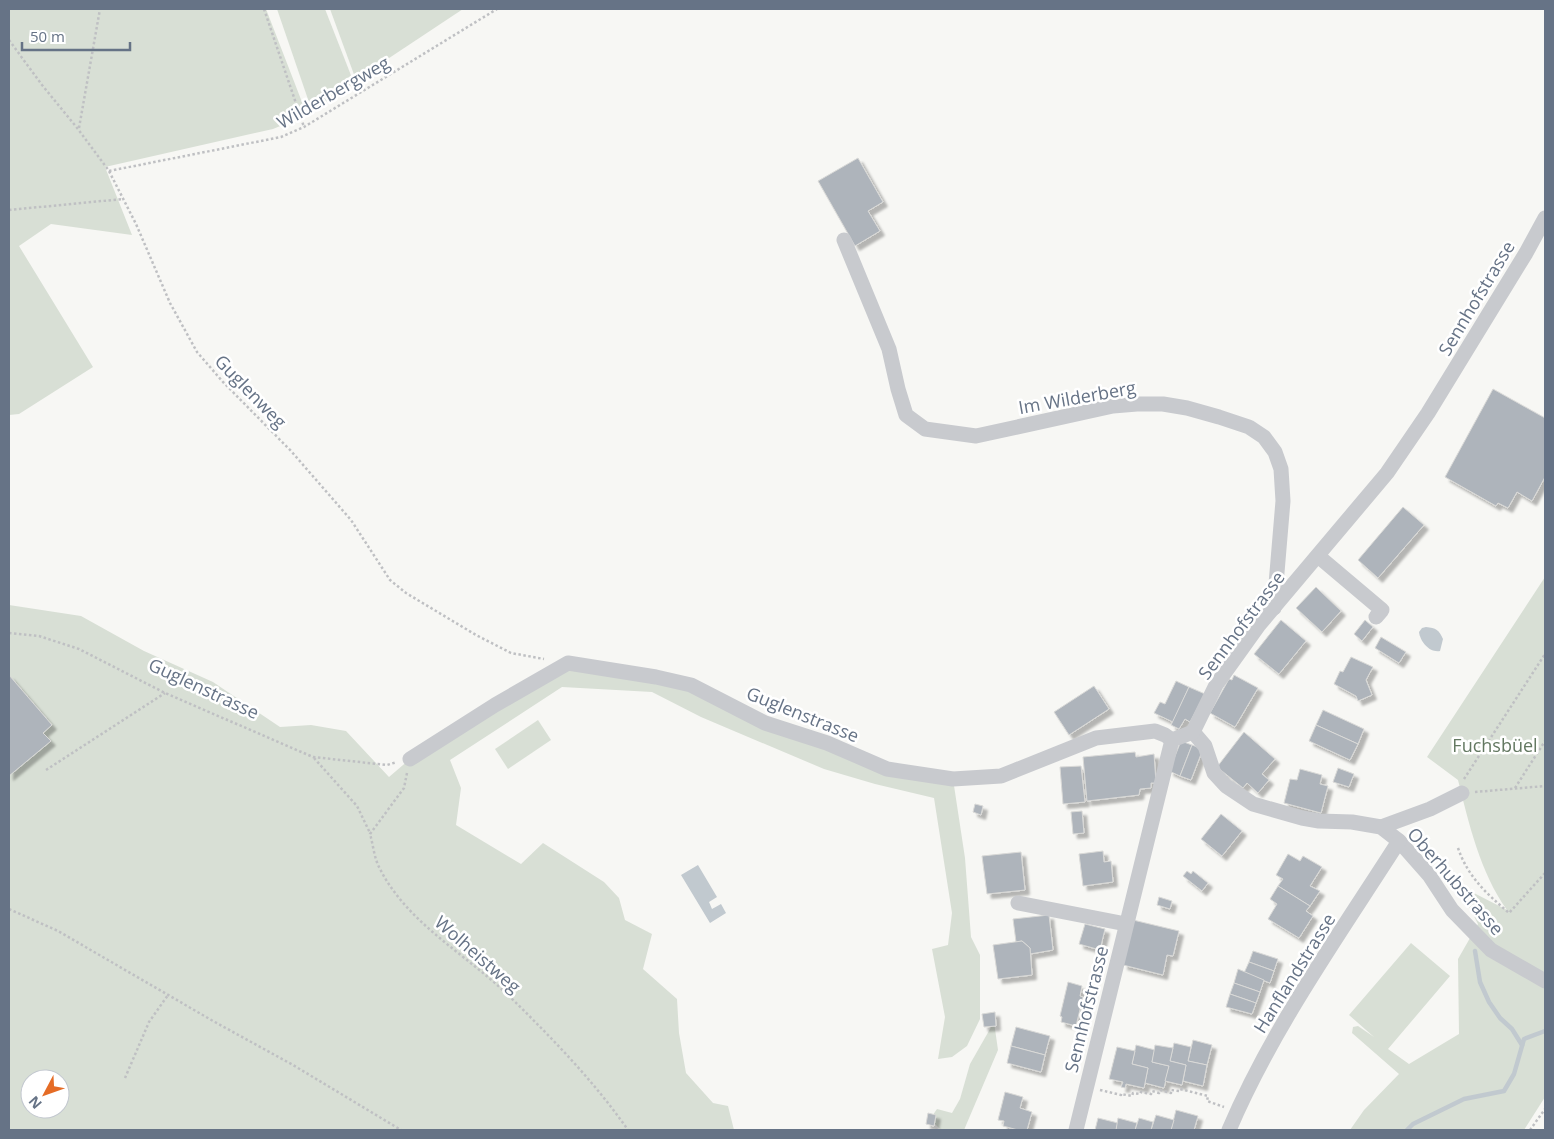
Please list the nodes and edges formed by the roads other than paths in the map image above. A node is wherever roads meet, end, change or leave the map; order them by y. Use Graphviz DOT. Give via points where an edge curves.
graph roads {
  1 [pos="1545,218"];
  2 [pos="844,240"];
  3 [pos="1318,556"];
  4 [pos="1274,608"];
  5 [pos="1376,617"];
  6 [pos="1194,732"];
  7 [pos="1172,740"];
  8 [pos="410,759"];
  9 [pos="1462,793"];
  10 [pos="1381,827"];
  11 [pos="1398,841"];
  12 [pos="1018,903"];
  13 [pos="1126,924"];
  14 [pos="1545,981"];
  15 [pos="1076,1130"];
  16 [pos="1229,1130"];
  1 -- 3 [label="street, Sennhofstrasse" via="1428,412 1387,473"];
  2 -- 4 [label="street, Im Wilderberg" via="889,349 906,415 925,429 976,436 1113,406 1163,404 1219,417 1249,427 1264,437 1275,452 1281,469 1282,501"];
  3 -- 4 [label="street, Sennhofstrasse"];
  3 -- 5 [label="street" via="1382,610"];
  4 -- 6 [label="street, Sennhofstrasse" via="1216,685"];
  6 -- 7 [label="street"];
  6 -- 10 [label="street, Oberhubstrasse" via="1205,746 1214,773 1226,786 1253,804 1302,818"];
  7 -- 8 [label="street, Guglenstrasse" via="1154,731 1096,738 1002,776 953,779 887,768 765,723 691,685 568,663"];
  7 -- 13 [label="street, Sennhofstrasse"];
  9 -- 10 [label="street"];
  10 -- 11 [label="street, Oberhubstrasse"];
  11 -- 14 [label="street, Oberhubstrasse" via="1429,875 1452,910 1491,950"];
  11 -- 16 [label="street, Hanflandstrasse" via="1278,1032"];
  12 -- 13 [label="street"];
  13 -- 15 [label="street, Sennhofstrasse"];
}
